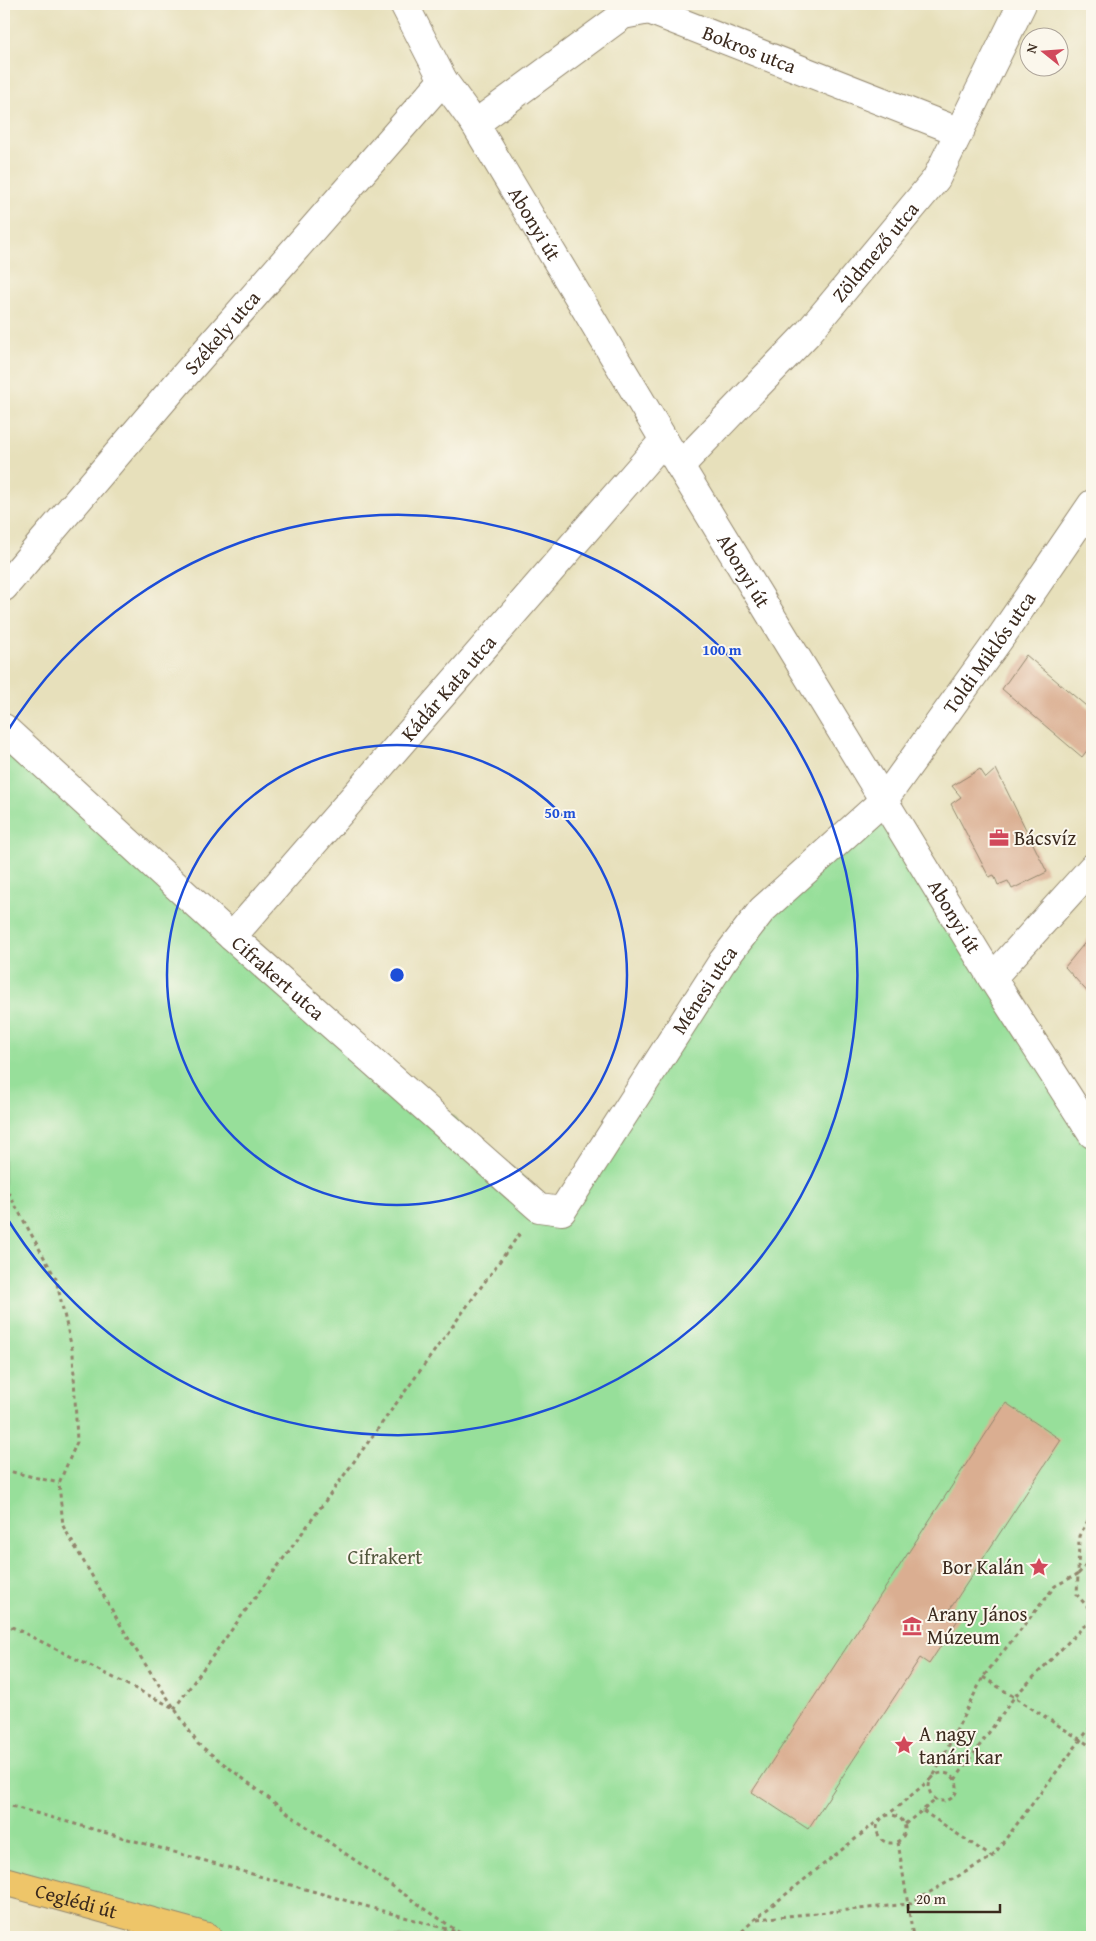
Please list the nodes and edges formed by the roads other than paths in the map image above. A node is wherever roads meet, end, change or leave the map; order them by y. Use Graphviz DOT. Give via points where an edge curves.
graph roads {
  1 [pos="404,4"];
  2 [pos="1022,4"];
  3 [pos="443,80"];
  4 [pos="475,124"];
  5 [pos="960,132"];
  6 [pos="664,440"];
  7 [pos="680,466"];
  8 [pos="1092,504"];
  9 [pos="4,587"];
  10 [pos="4,728"];
  11 [pos="883,801"];
  12 [pos="1092,868"];
  13 [pos="232,937"];
  14 [pos="992,978"];
  15 [pos="1092,1134"];
  16 [pos="550,1209"];
  17 [pos="4,1881"];
  18 [pos="207,1937"];
  1 -- 3 [label="street, Abonyi út"];
  2 -- 5 [label="street, Zöldmező utca"];
  3 -- 4 [label="street, Abonyi út"];
  3 -- 9 [label="street, Székely utca"];
  4 -- 5 [label="street, Bokros utca" via="623,15 649,10"];
  4 -- 6 [label="street, Abonyi út"];
  5 -- 7 [label="street, Zöldmező utca" via="936,179 807,334"];
  6 -- 7 [label="street, Abonyi út"];
  6 -- 13 [label="street, Kádár Kata utca"];
  7 -- 11 [label="street, Abonyi út"];
  8 -- 11 [label="street, Toldi Miklós utca"];
  10 -- 13 [label="street, Cifrakert utca"];
  11 -- 14 [label="street, Abonyi út"];
  11 -- 16 [label="street, Ménesi utca" via="762,910 722,962"];
  12 -- 14 [label="street"];
  13 -- 16 [label="street, Cifrakert utca"];
  14 -- 15 [label="street, Abonyi út"];
  17 -- 18 [label="main road, Ceglédi út"];
}
